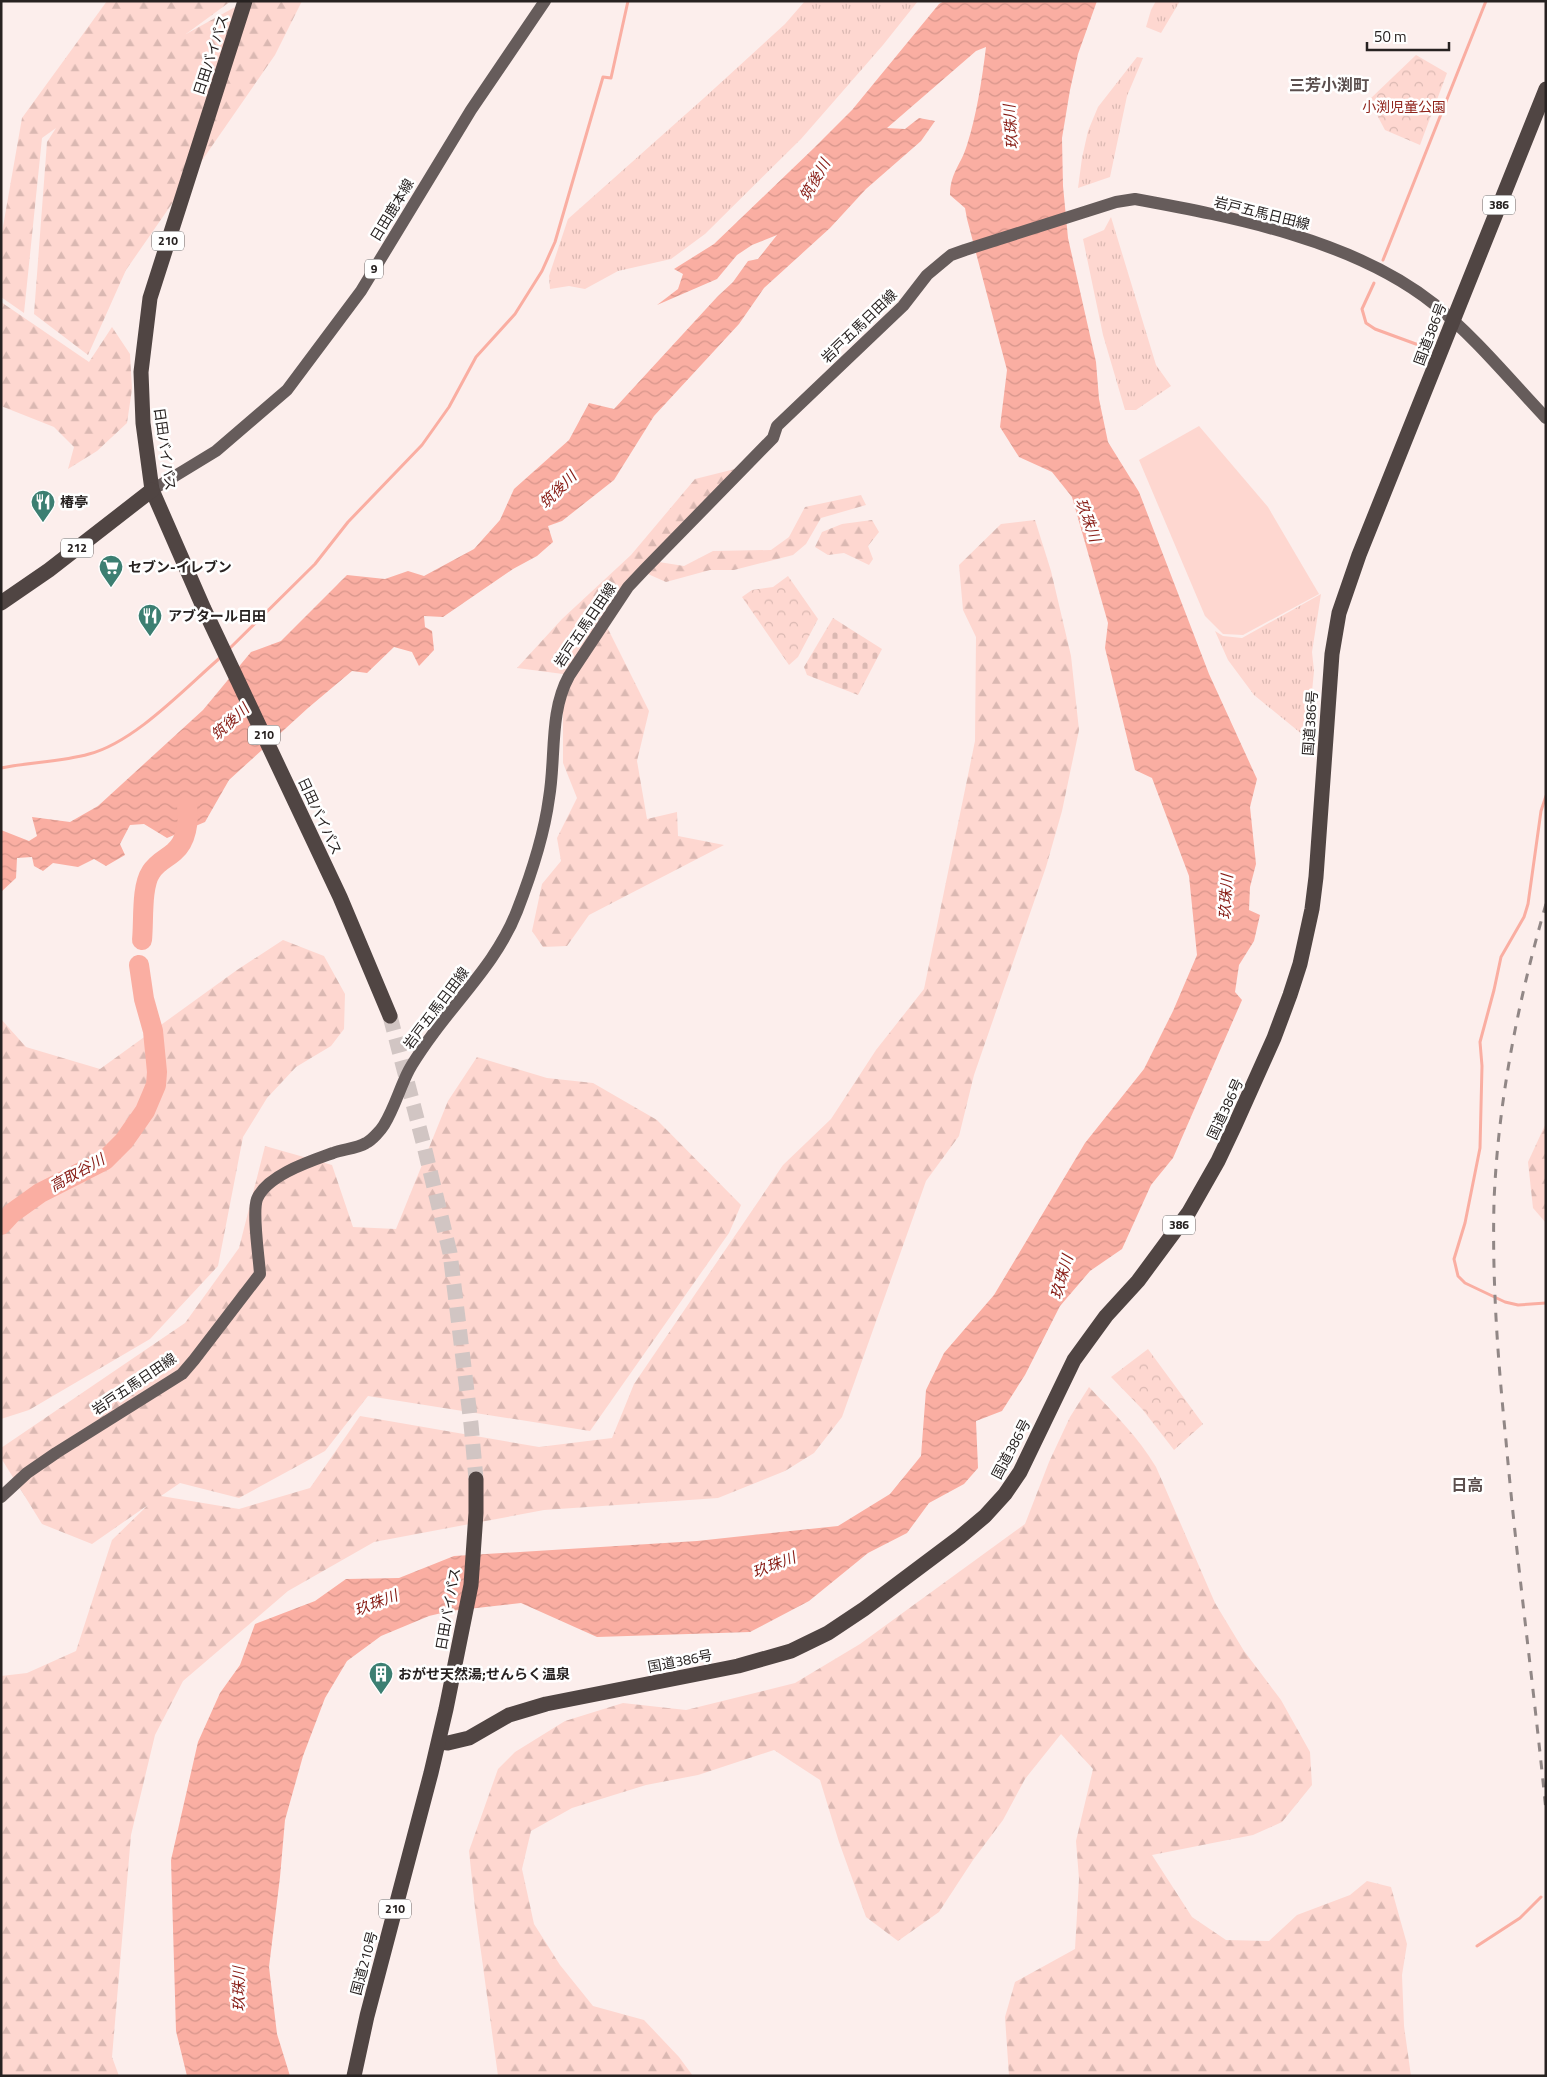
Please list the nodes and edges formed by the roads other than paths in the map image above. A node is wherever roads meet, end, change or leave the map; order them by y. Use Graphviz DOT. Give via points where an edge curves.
graph roads {
  1 [pos="245,1"];
  2 [pos="545,1"];
  3 [pos="1546,89"];
  4 [pos="1453,321"];
  5 [pos="1546,418"];
  6 [pos="152,490"];
  7 [pos="1,604"];
  8 [pos="390,1016"];
  9 [pos="476,1479"];
  10 [pos="1,1497"];
  11 [pos="439,1742"];
  12 [pos="354,2076"];
  1 -- 6 [label="highway, 日田バイパス / 210" via="150,298 141,372 143,423"];
  2 -- 6 [label="main road, 日田鹿本線 / 9" via="467,116 361,291 287,390 216,451"];
  3 -- 4 [label="highway, 国道386号 / 386"];
  4 -- 5 [label="main road, 岩戸五馬日田線"];
  4 -- 10 [label="main road, 岩戸五馬日田線" via="1421,295 1385,273 1316,242 1135,199 1116,202 951,255 927,275 903,306 777,426 773,438 628,587 569,676 563,686 557,712 550,797 544,828 517,911 497,952 409,1069 384,1126 367,1143 300,1166 267,1185 257,1199 260,1274 194,1360 182,1374 27,1473"];
  4 -- 11 [label="highway, 国道386号 / 386" via="1339,613 1332,654 1312,909 1290,995 1236,1126 1204,1184 1172,1235 1074,1360 1028,1458 1005,1494 986,1516 960,1537 864,1609 812,1642 765,1660 546,1704 509,1715 469,1738"];
  6 -- 7 [label="highway, 212"];
  6 -- 8 [label="highway, 日田バイパス / 210" via="204,609 323,861"];
  9 -- 11 [label="highway, 日田バイパス / 210" via="471,1585"];
  11 -- 12 [label="highway, 国道210号 / 210"];
}
